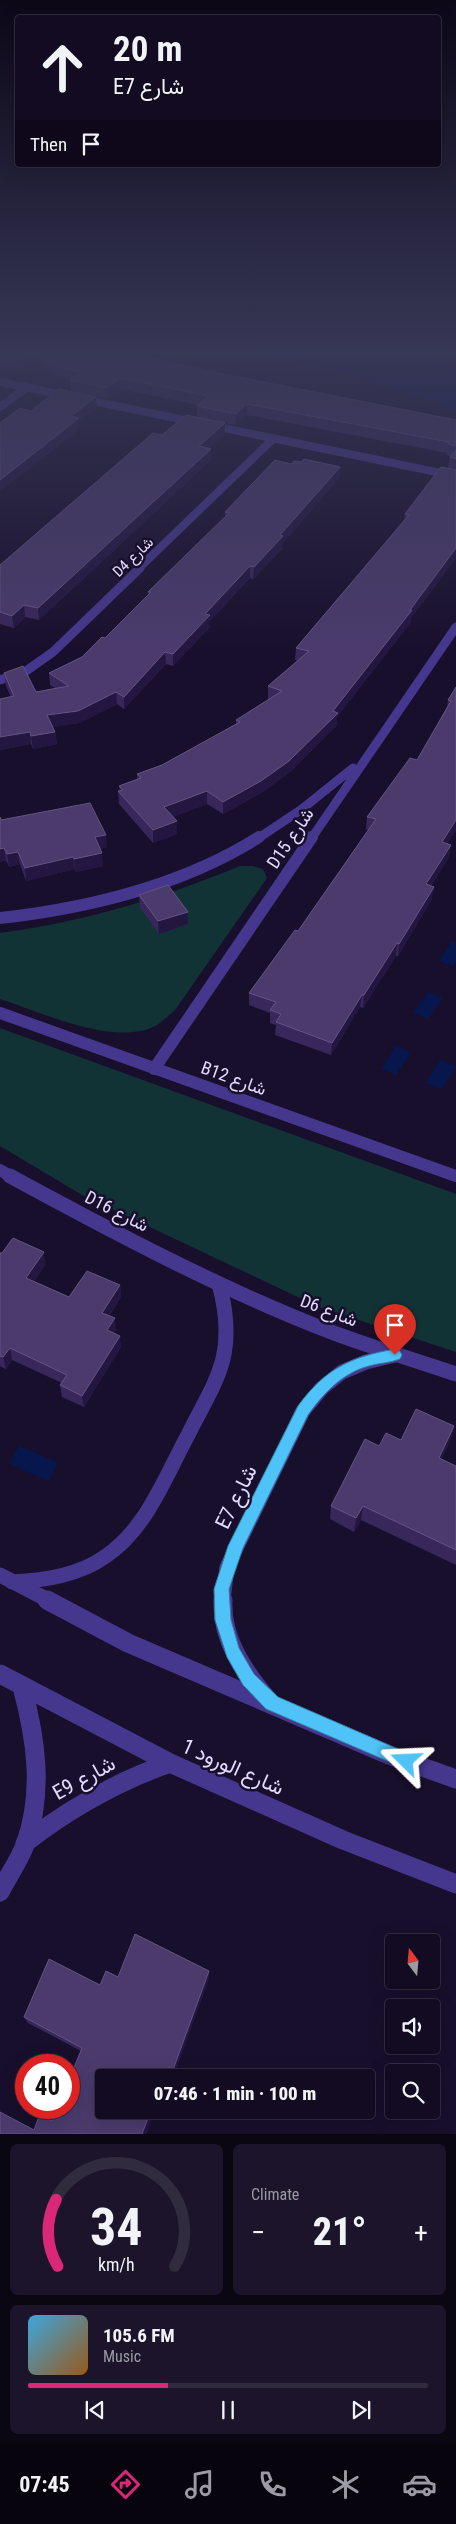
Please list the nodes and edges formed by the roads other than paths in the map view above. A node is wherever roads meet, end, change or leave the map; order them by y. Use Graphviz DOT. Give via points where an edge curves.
graph roads {
  1 [pos="258,454"];
  2 [pos="349,454"];
  3 [pos="456,476"];
  4 [pos="456,627"];
  5 [pos="0,680"];
  6 [pos="366,756"];
  7 [pos="0,918"];
  8 [pos="0,1013"];
  9 [pos="154,1069"];
  10 [pos="0,1170"];
  11 [pos="456,1176"];
  12 [pos="219,1284"];
  13 [pos="395,1355"];
  14 [pos="456,1374"];
  15 [pos="6,1578"];
  16 [pos="0,1674"];
  17 [pos="22,1687"];
  18 [pos="272,1703"];
  19 [pos="170,1763"];
  20 [pos="456,1779"];
  21 [pos="26,1843"];
  22 [pos="456,1884"];
  23 [pos="0,1892"];
  1 -- 5 [label="street, D4 شارع" via="53,652 26,671"];
  2 -- 3 [label="street"];
  4 -- 6 [label="street, D15 شارع"];
  6 -- 7 [label="street" via="282,823 240,848 192,870 139,889 81,904"];
  6 -- 9 [label="street, D15 شارع"];
  8 -- 9 [label="street, B12 شارع"];
  9 -- 11 [label="street, B12 شارع"];
  10 -- 12 [label="street, D16 شارع"];
  12 -- 13 [label="street, D6 شارع"];
  12 -- 15 [label="street" via="228,1326 220,1369 139,1522 118,1547 87,1568 50,1580"];
  13 -- 14 [label="street, D6 شارع"];
  13 -- 18 [label="street, E7 شارع" via="364,1361 337,1374 317,1391 303,1411 227,1567 222,1589 223,1620 232,1651 249,1679"];
  15 -- 18 [label="street" via="128,1643"];
  16 -- 17 [label="street, شارع الورود 1"];
  17 -- 19 [label="street, شارع الورود 1"];
  17 -- 21 [label="street, E9 شارع" via="35,1743 36,1772"];
  18 -- 20 [label="street" via="389,1755"];
  19 -- 21 [label="street, E9 شارع" via="129,1777 89,1798"];
  19 -- 22 [label="street, شارع الورود 1" via="343,1840"];
  21 -- 23 [label="street, E9 شارع"];
}
